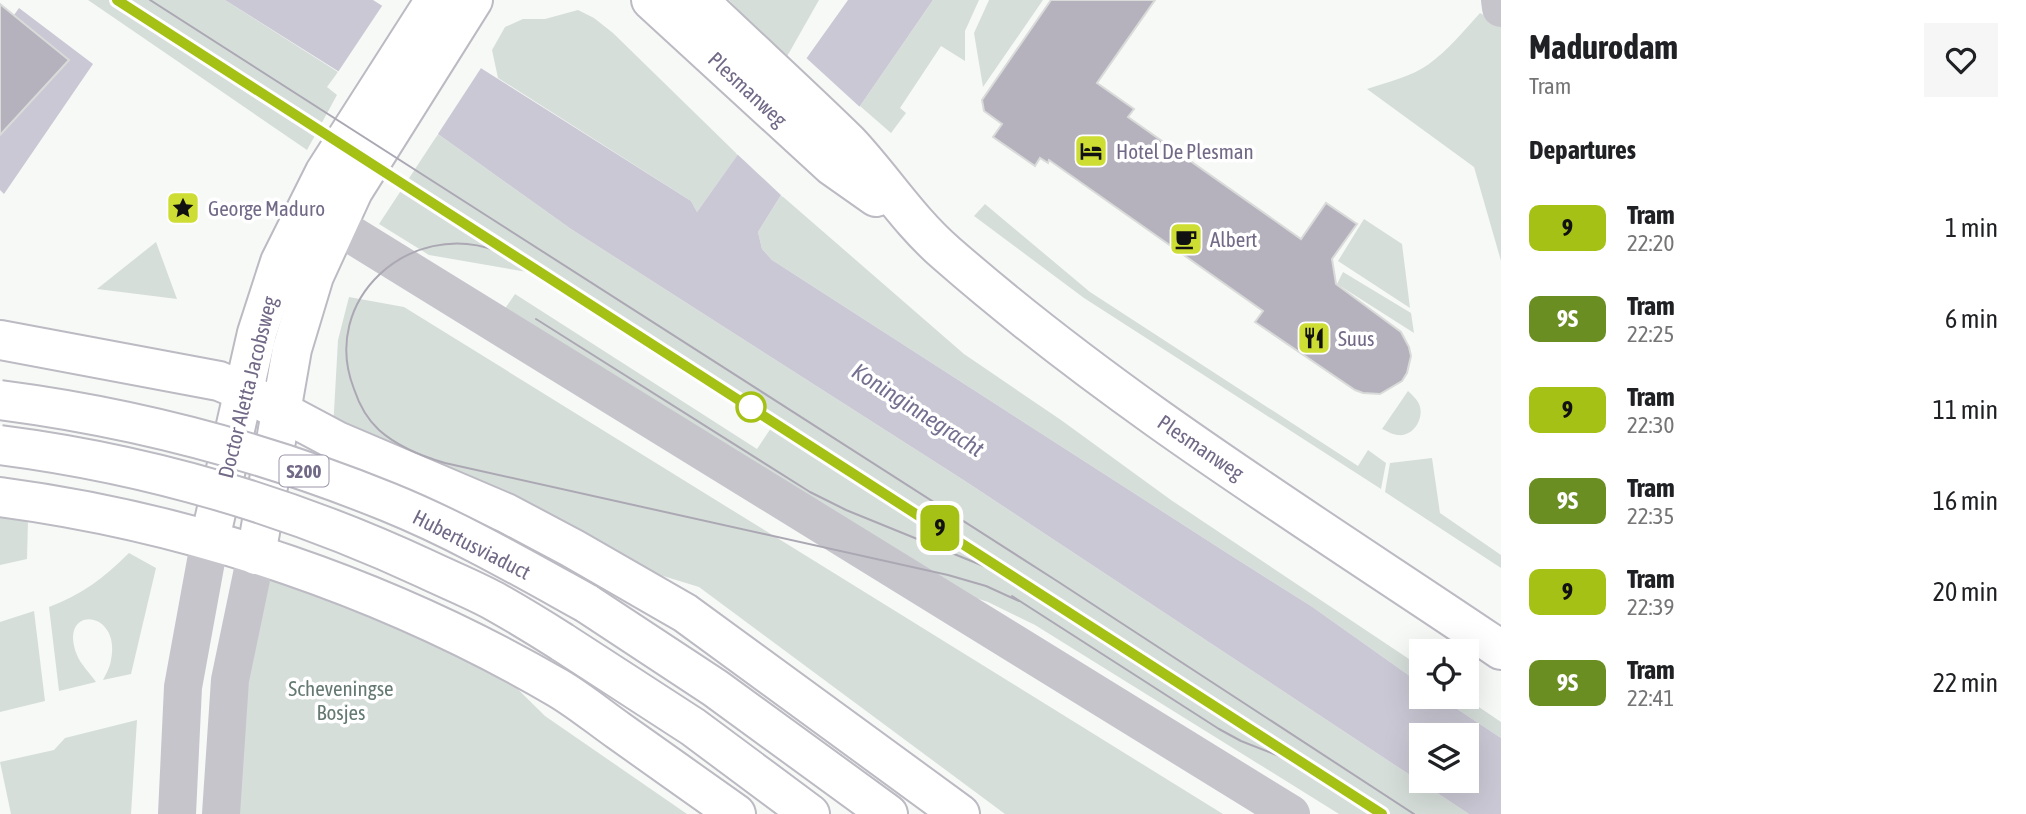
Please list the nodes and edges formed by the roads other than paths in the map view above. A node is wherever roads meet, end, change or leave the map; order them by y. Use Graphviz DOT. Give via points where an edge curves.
graph roads {
  1 [pos="473,0"];
  2 [pos="651,0"];
  3 [pos="698,0"];
  4 [pos="1500,0"];
  5 [pos="1501,8"];
  6 [pos="437,16"];
  7 [pos="766,86"];
  8 [pos="321,216"];
  9 [pos="0,340"];
  10 [pos="245,392"];
  11 [pos="0,400"];
  12 [pos="282,412"];
  13 [pos="0,445"];
  14 [pos="0,497"];
  15 [pos="209,539"];
  16 [pos="256,555"];
  17 [pos="1501,650"];
  18 [pos="177,814"];
  19 [pos="221,814"];
  20 [pos="736,814"];
  21 [pos="810,814"];
  22 [pos="888,814"];
  23 [pos="960,814"];
  24 [pos="1291,814"];
  1 -- 6 [label="main road, Doctor Aletta Jacobsweg"];
  2 -- 7 [label="main road, Plesmanweg"];
  3 -- 7 [label="main road, Plesmanweg"];
  4 -- 5 [label="street"];
  6 -- 8 [label="main road, Doctor Aletta Jacobsweg" via="377,121 353,191"];
  7 -- 17 [label="main road, Plesmanweg" via="945,252 1039,331 1116,389"];
  8 -- 10 [label="main road, Doctor Aletta Jacobsweg" via="280,262 257,333"];
  8 -- 12 [label="main road, Doctor Aletta Jacobsweg" via="314,276 296,337"];
  8 -- 24 [label="street"];
  9 -- 10 [label="main road" via="219,381"];
  10 -- 12 [label="main road"];
  10 -- 15 [label="main road, Doctor Aletta Jacobsweg"];
  11 -- 22 [label="main road, Hubertusviaduct / S200, bridge" via="135,424 223,446 389,502 586,603 715,688"];
  12 -- 16 [label="main road, Doctor Aletta Jacobsweg"];
  12 -- 23 [label="main road" via="390,465 506,513 685,613"];
  13 -- 21 [label="main road, Hubertusviaduct / S200, bridge" via="130,467 216,488 372,544 493,600 562,642 693,727"];
  14 -- 15 [label="main road"];
  15 -- 16 [label="main road"];
  15 -- 18 [label="street, Doctor Aletta Jacobsweg" via="183,687"];
  16 -- 19 [label="street, Doctor Aletta Jacobsweg" via="230,680"];
  16 -- 20 [label="main road" via="302,568 466,638 561,690"];
}
